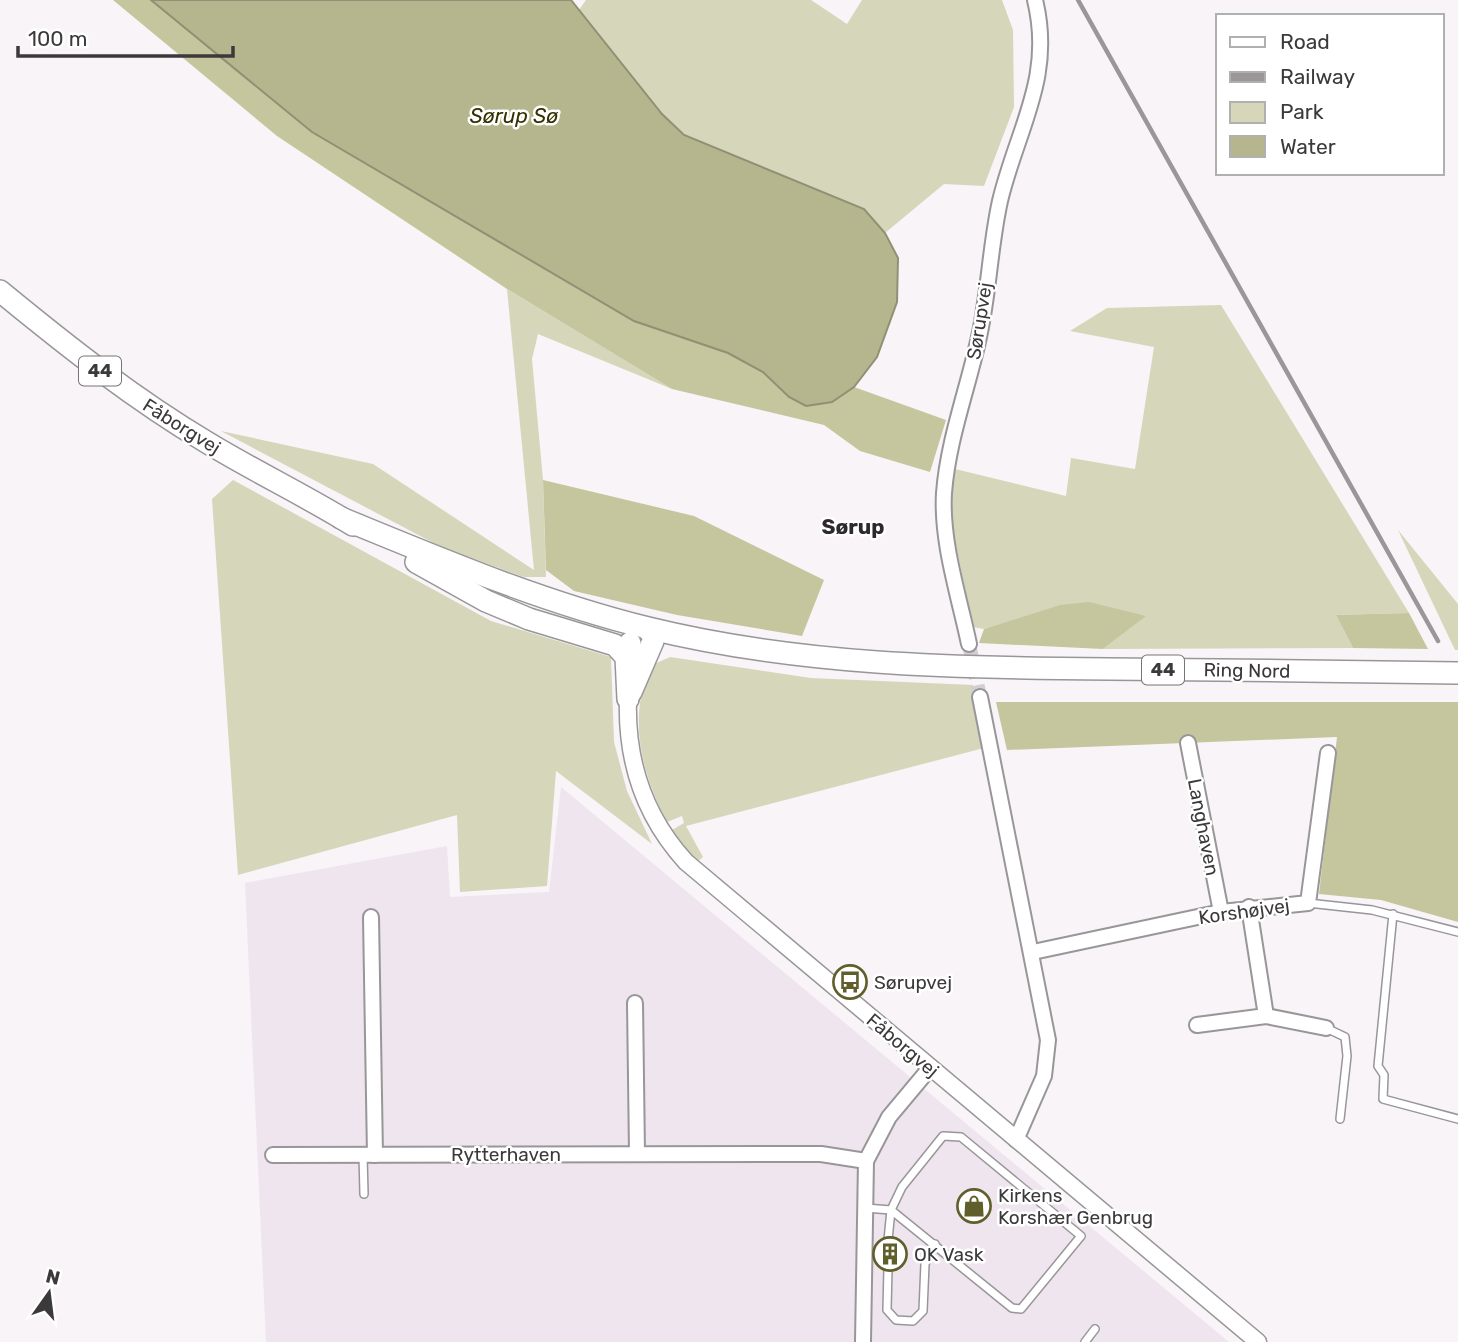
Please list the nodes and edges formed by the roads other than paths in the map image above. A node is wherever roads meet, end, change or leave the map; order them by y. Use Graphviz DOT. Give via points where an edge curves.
graph roads {
  1 [pos="1035,0"];
  2 [pos="0,291"];
  3 [pos="341,518"];
  4 [pos="639,640"];
  5 [pos="969,645"];
  6 [pos="1458,673"];
  7 [pos="980,697"];
  8 [pos="628,699"];
  9 [pos="1188,743"];
  10 [pos="1328,752"];
  11 [pos="1308,903"];
  12 [pos="1249,907"];
  13 [pos="1221,912"];
  14 [pos="1393,914"];
  15 [pos="371,917"];
  16 [pos="1458,932"];
  17 [pos="1032,952"];
  18 [pos="635,1003"];
  19 [pos="1266,1016"];
  20 [pos="1197,1025"];
  21 [pos="1326,1028"];
  22 [pos="930,1068"];
  23 [pos="1340,1119"];
  24 [pos="1458,1119"];
  25 [pos="1016,1140"];
  26 [pos="637,1153"];
  27 [pos="273,1155"];
  28 [pos="369,1155"];
  29 [pos="866,1161"];
  30 [pos="364,1195"];
  31 [pos="865,1208"];
  32 [pos="891,1210"];
  33 [pos="888,1240"];
  34 [pos="934,1244"];
  35 [pos="888,1268"];
  36 [pos="1095,1329"];
  37 [pos="863,1342"];
  38 [pos="1085,1342"];
  39 [pos="1258,1342"];
  1 -- 5 [label="street, Sørupvej" via="1041,27 1033,102 991,240 980,334 944,493 945,523"];
  2 -- 3 [label="main road, Fåborgvej / 44" via="86,362 146,404"];
  3 -- 4 [label="main road, Fåborgvej / 44"];
  3 -- 4 [label="main road, Fåborgvej / 44" via="486,601 615,645"];
  4 -- 6 [label="main road, Ring Nord / 44" via="952,668"];
  4 -- 8 [label="main road"];
  4 -- 8 [label="main road"];
  7 -- 17 [label="street"];
  8 -- 22 [label="street, Fåborgvej" via="630,749 639,785 677,853"];
  9 -- 13 [label="street, Langhaven"];
  10 -- 11 [label="street, Korshøjvej"];
  11 -- 12 [label="street, Korshøjvej"];
  11 -- 14 [label="lane"];
  12 -- 13 [label="street, Korshøjvej"];
  12 -- 19 [label="street"];
  13 -- 17 [label="street, Korshøjvej"];
  14 -- 16 [label="lane"];
  14 -- 24 [label="lane" via="1378,1066 1384,1075 1383,1099"];
  15 -- 28 [label="street"];
  17 -- 25 [label="street" via="1048,1040 1044,1076"];
  18 -- 26 [label="street"];
  19 -- 20 [label="street"];
  19 -- 21 [label="street"];
  21 -- 23 [label="lane" via="1345,1037"];
  22 -- 25 [label="street, Fåborgvej"];
  22 -- 29 [label="street" via="889,1117"];
  25 -- 39 [label="street, Fåborgvej"];
  26 -- 28 [label="street, Rytterhaven"];
  26 -- 29 [label="street, Rytterhaven" via="821,1154"];
  27 -- 28 [label="street, Rytterhaven"];
  28 -- 30 [label="lane"];
  29 -- 31 [label="street"];
  31 -- 32 [label="lane"];
  31 -- 37 [label="street"];
  32 -- 33 [label="lane"];
  32 -- 34 [label="lane"];
  32 -- 34 [label="lane" via="902,1187 943,1136 961,1137 1081,1236 1021,1309 1012,1308"];
  34 -- 35 [label="lane" via="925,1264 923,1311 913,1321 896,1320 887,1310"];
  36 -- 38 [label="lane"];
}
